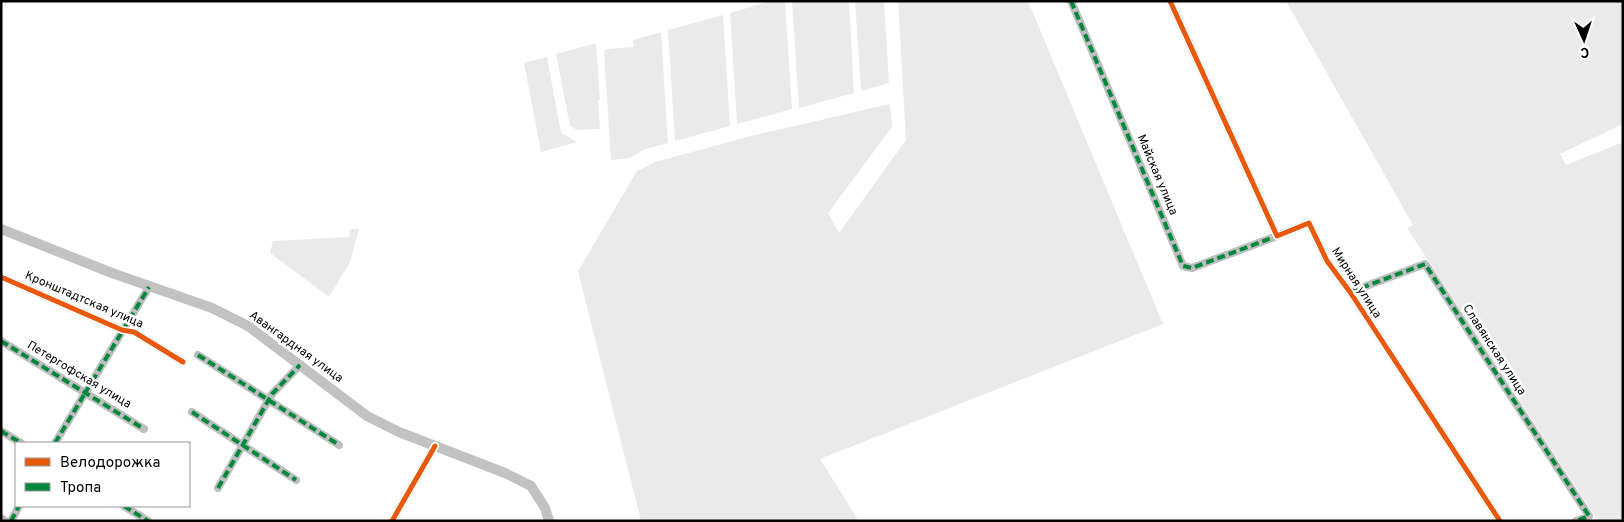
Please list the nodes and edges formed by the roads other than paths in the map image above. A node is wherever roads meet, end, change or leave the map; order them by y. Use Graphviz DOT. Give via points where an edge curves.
graph roads {
  1 [pos="1071,1"];
  2 [pos="1170,1"];
  3 [pos="1,229"];
  4 [pos="1276,236"];
  5 [pos="1,277"];
  6 [pos="149,287"];
  7 [pos="1350,292"];
  8 [pos="122,330"];
  9 [pos="1,342"];
  10 [pos="198,355"];
  11 [pos="183,362"];
  12 [pos="300,365"];
  13 [pos="85,393"];
  14 [pos="269,400"];
  15 [pos="192,412"];
  16 [pos="144,429"];
  17 [pos="1,431"];
  18 [pos="19,442"];
  19 [pos="56,442"];
  20 [pos="243,445"];
  21 [pos="339,445"];
  22 [pos="435,446"];
  23 [pos="296,480"];
  24 [pos="218,488"];
  25 [pos="19,507"];
  26 [pos="126,507"];
  27 [pos="1,518"];
  28 [pos="5,521"];
  29 [pos="11,521"];
  30 [pos="148,521"];
  31 [pos="392,521"];
  32 [pos="549,521"];
  33 [pos="1500,521"];
  34 [pos="1576,521"];
  1 -- 4 [label="street, Майская улица" via="1182,266 1192,268"];
  2 -- 4 [label="street"];
  3 -- 6 [label="main road, Авангардная улица"];
  4 -- 7 [label="street, Мирная улица" via="1309,223 1327,261"];
  5 -- 8 [label="street, Кронштадтская улица"];
  6 -- 8 [label="street"];
  6 -- 12 [label="main road, Авангардная улица" via="212,308 248,326"];
  7 -- 33 [label="street, Мирная улица"];
  7 -- 34 [label="street, Славянская улица" via="1425,264 1589,516"];
  8 -- 11 [label="street, Кронштадтская улица" via="134,332"];
  8 -- 13 [label="street"];
  9 -- 13 [label="street, Петергофская улица"];
  10 -- 14 [label="street"];
  12 -- 14 [label="street"];
  12 -- 22 [label="main road, Авангардная улица" via="367,416"];
  13 -- 16 [label="street, Петергофская улица"];
  13 -- 19 [label="street"];
  14 -- 20 [label="street"];
  14 -- 21 [label="street"];
  15 -- 20 [label="street"];
  17 -- 18 [label="street"];
  20 -- 23 [label="street"];
  20 -- 24 [label="street"];
  22 -- 31 [label="street"];
  22 -- 32 [label="main road, Авангардная улица" via="531,486"];
  25 -- 29 [label="street"];
  26 -- 30 [label="street"];
  27 -- 28 [label="street"];
}
